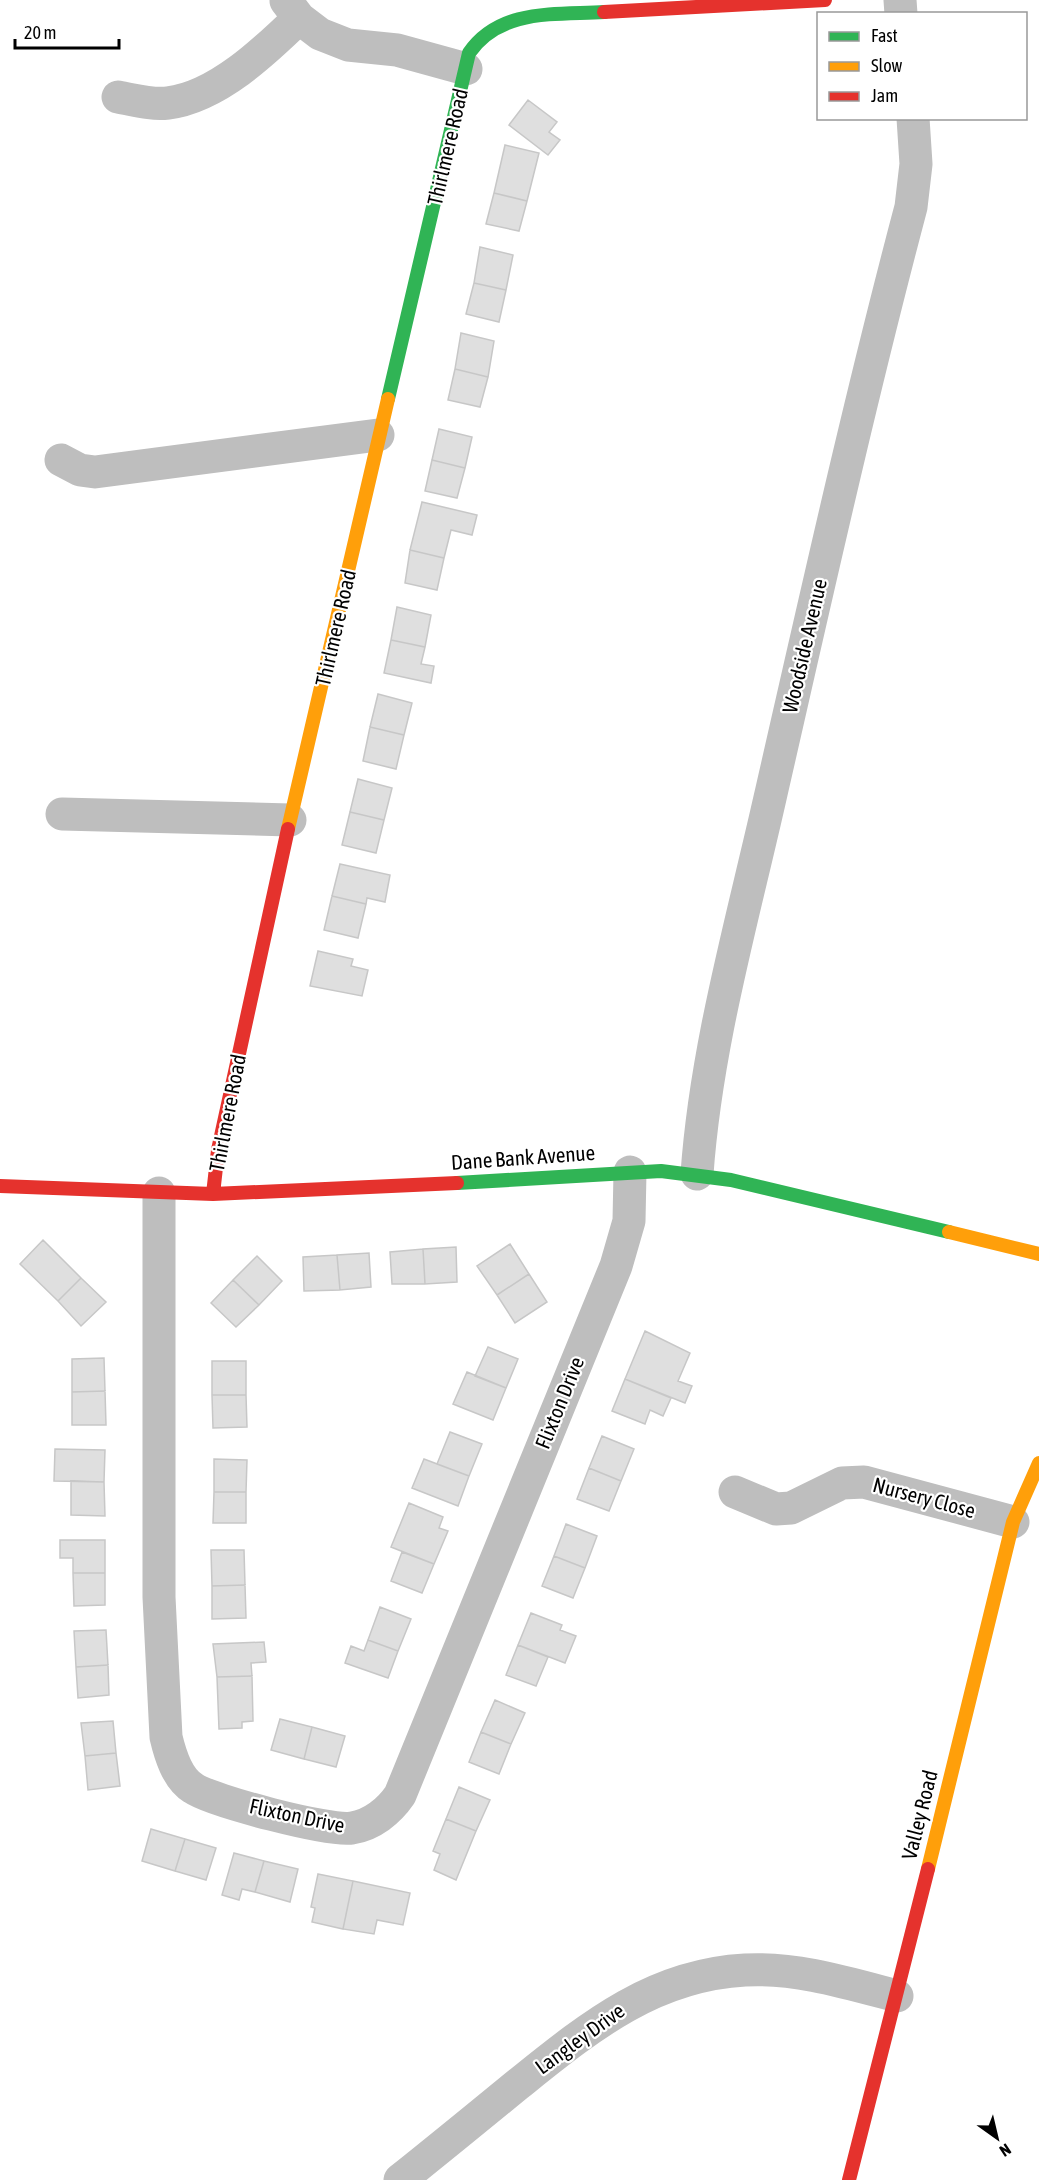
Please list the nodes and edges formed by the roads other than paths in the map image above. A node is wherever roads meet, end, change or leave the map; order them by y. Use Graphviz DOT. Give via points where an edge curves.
graph roads {
  1 [pos="825,0"];
  2 [pos="292,9"];
  3 [pos="466,69"];
  4 [pos="118,97"];
  5 [pos="913,120"];
  6 [pos="378,435"];
  7 [pos="61,460"];
  8 [pos="62,814"];
  9 [pos="290,820"];
  10 [pos="630,1172"];
  11 [pos="697,1174"];
  12 [pos="0,1186"];
  13 [pos="159,1193"];
  14 [pos="213,1194"];
  15 [pos="1039,1254"];
  16 [pos="1039,1463"];
  17 [pos="735,1492"];
  18 [pos="1013,1522"];
  19 [pos="897,1996"];
  20 [pos="436,2169"];
  21 [pos="400,2180"];
  22 [pos="849,2180"];
  1 -- 3 [label="street, Thirlmere Road" via="521,17 488,30 470,53"];
  2 -- 3 [label="street" via="320,34 348,45 397,50"];
  2 -- 4 [label="street" via="264,52 210,89 168,103"];
  3 -- 6 [label="street, Thirlmere Road"];
  5 -- 11 [label="street, Woodside Avenue" via="916,164 911,207 819,584 729,983 704,1106"];
  6 -- 7 [label="street" via="94,472"];
  6 -- 9 [label="street, Thirlmere Road"];
  8 -- 9 [label="street"];
  9 -- 14 [label="street, Thirlmere Road" via="218,1150"];
  10 -- 11 [label="street, Dane Bank Avenue"];
  10 -- 13 [label="street, Flixton Drive" via="629,1221 616,1266 400,1795 382,1814 351,1828 279,1815 204,1794 191,1788 170,1755 159,1597"];
  10 -- 14 [label="street, Dane Bank Avenue"];
  11 -- 15 [label="street, Dane Bank Avenue"];
  12 -- 13 [label="street, Dane Bank Avenue"];
  13 -- 14 [label="street, Dane Bank Avenue"];
  16 -- 18 [label="street, Valley Road"];
  17 -- 18 [label="street, Nursery Close" via="776,1509 791,1508 842,1483 864,1482"];
  18 -- 19 [label="street, Valley Road"];
  19 -- 20 [label="street, Langley Drive" via="838,1980 745,1970 665,1986 605,2017"];
  19 -- 22 [label="street, Valley Road"];
  20 -- 21 [label="street, Langley Drive"];
}
